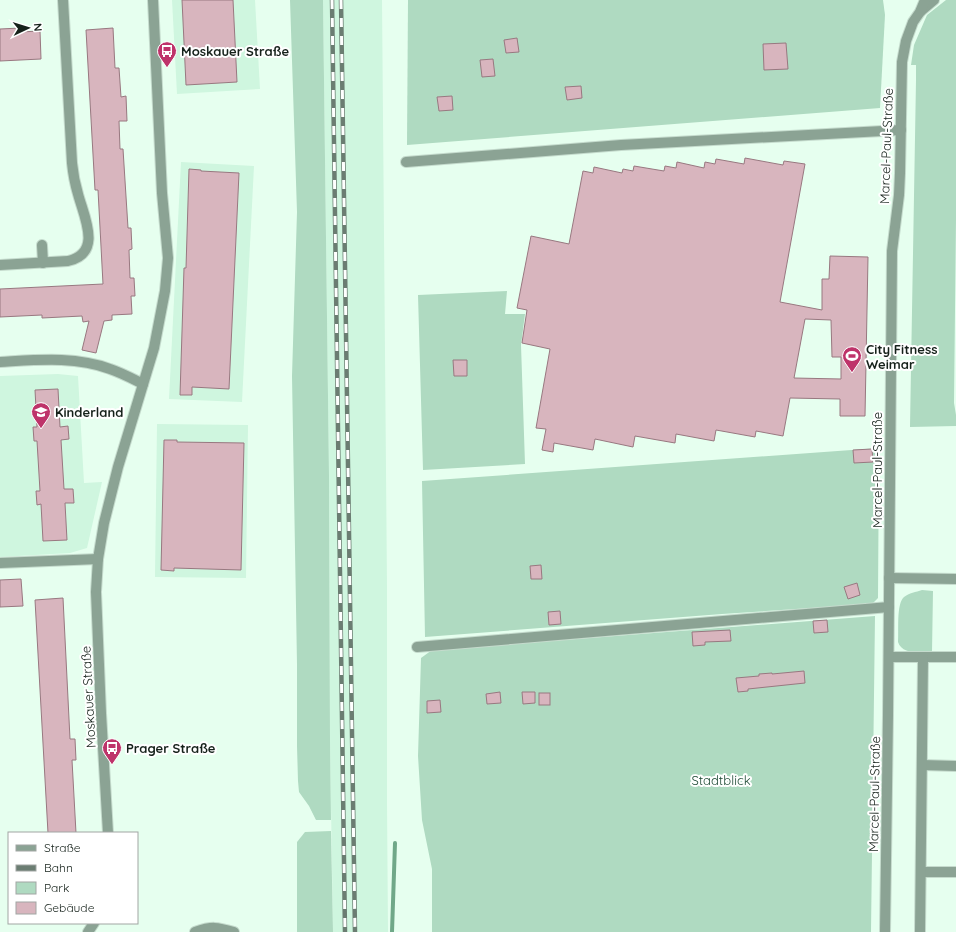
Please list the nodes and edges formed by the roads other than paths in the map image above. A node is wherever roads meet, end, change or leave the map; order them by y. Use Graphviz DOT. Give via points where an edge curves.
graph roads {
  1 [pos="63,0"];
  2 [pos="153,0"];
  3 [pos="925,0"];
  4 [pos="934,0"];
  5 [pos="920,12"];
  6 [pos="901,130"];
  7 [pos="406,162"];
  8 [pos="42,245"];
  9 [pos="43,263"];
  10 [pos="0,266"];
  11 [pos="0,362"];
  12 [pos="143,384"];
  13 [pos="98,559"];
  14 [pos="0,563"];
  15 [pos="889,578"];
  16 [pos="956,579"];
  17 [pos="889,607"];
  18 [pos="417,647"];
  19 [pos="889,657"];
  20 [pos="922,657"];
  21 [pos="956,657"];
  22 [pos="922,765"];
  23 [pos="956,766"];
  24 [pos="108,832"];
  25 [pos="921,872"];
  26 [pos="956,872"];
  27 [pos="195,932"];
  28 [pos="234,932"];
  29 [pos="885,932"];
  30 [pos="920,932"];
  1 -- 9 [label="street" via="72,163 75,185 89,234 88,246 76,259"];
  2 -- 12 [label="street, Moskauer Straße" via="162,193 168,258 165,291 154,348"];
  3 -- 5 [label="street, Marcel-Paul-Straße"];
  4 -- 5 [label="street, Marcel-Paul-Straße"];
  5 -- 6 [label="street, Marcel-Paul-Straße" via="906,41 902,62"];
  6 -- 7 [label="street" via="628,144"];
  6 -- 15 [label="street, Marcel-Paul-Straße" via="899,195 892,251"];
  8 -- 9 [label="street"];
  9 -- 10 [label="street"];
  11 -- 12 [label="street" via="47,360 93,364"];
  12 -- 13 [label="street, Moskauer Straße" via="118,467"];
  13 -- 14 [label="street"];
  13 -- 24 [label="street, Moskauer Straße" via="96,592"];
  15 -- 16 [label="street"];
  15 -- 17 [label="street, Marcel-Paul-Straße"];
  17 -- 18 [label="street"];
  17 -- 19 [label="street, Marcel-Paul-Straße"];
  19 -- 20 [label="street"];
  19 -- 29 [label="street, Marcel-Paul-Straße"];
  20 -- 21 [label="street"];
  20 -- 22 [label="street"];
  22 -- 23 [label="street"];
  22 -- 25 [label="street"];
  25 -- 26 [label="street"];
  25 -- 30 [label="street"];
  27 -- 28 [label="street" via="219,927"];
}
